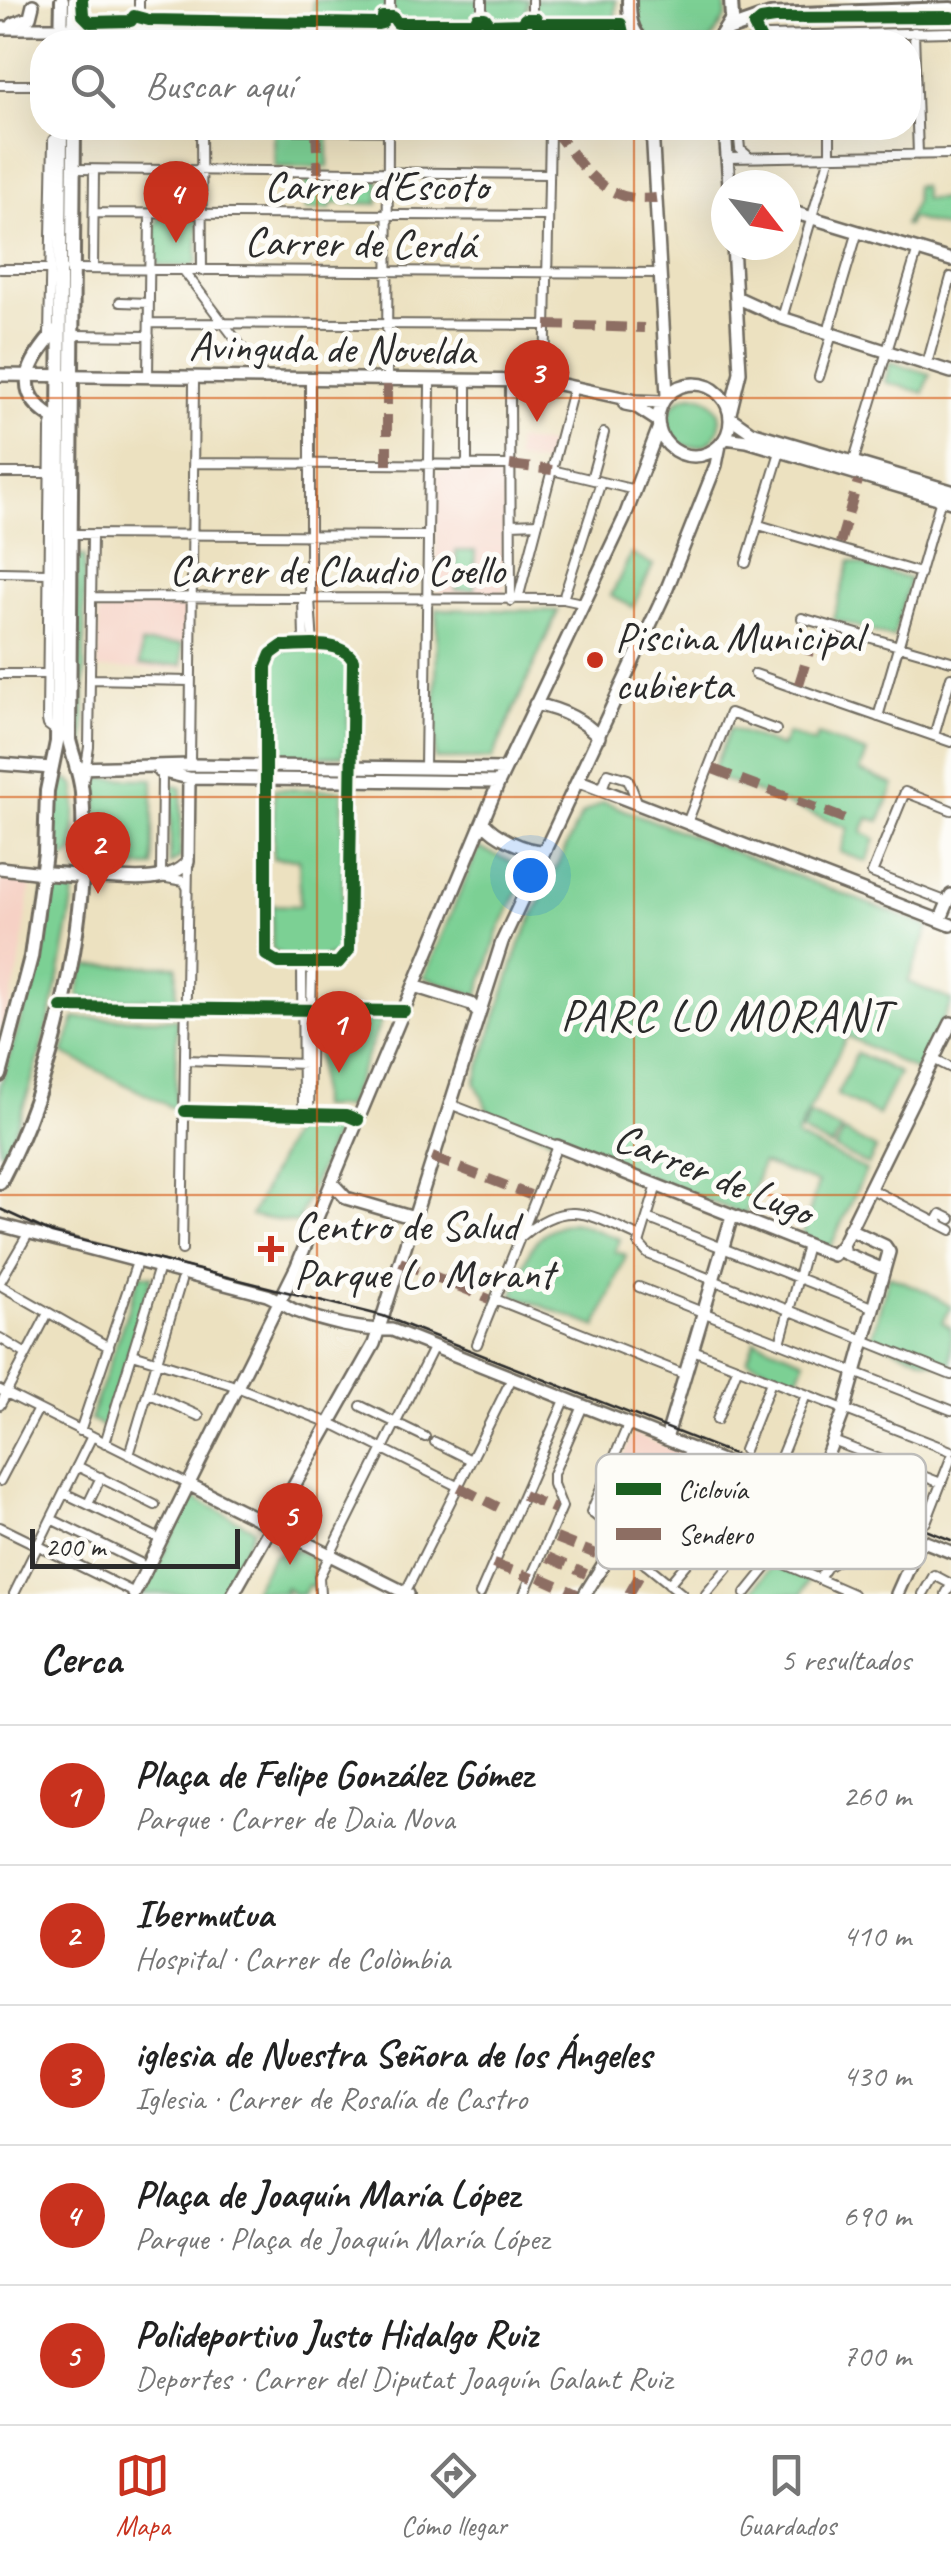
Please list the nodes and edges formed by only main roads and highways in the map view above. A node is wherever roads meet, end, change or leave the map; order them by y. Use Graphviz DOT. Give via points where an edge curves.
graph roads {
  1 [pos="62,0"];
  2 [pos="75,0"];
  3 [pos="629,0"];
  4 [pos="732,0"];
  5 [pos="33,2"];
  6 [pos="951,9"];
  7 [pos="0,27"];
  8 [pos="36,28"];
  9 [pos="45,30"];
  10 [pos="67,30"];
  11 [pos="69,30"];
  12 [pos="119,30"];
  13 [pos="154,30"];
  14 [pos="636,30"];
  15 [pos="725,30"];
  16 [pos="738,30"];
  17 [pos="67,140"];
  18 [pos="70,140"];
  19 [pos="653,140"];
  20 [pos="726,140"];
  21 [pos="728,170"];
  22 [pos="801,214"];
  23 [pos="734,260"];
  24 [pos="951,260"];
  25 [pos="61,269"];
  26 [pos="736,297"];
  27 [pos="60,328"];
  28 [pos="951,372"];
  29 [pos="0,375"];
  30 [pos="27,379"];
  31 [pos="66,380"];
  32 [pos="310,382"];
  33 [pos="574,389"];
  34 [pos="665,399"];
  35 [pos="57,416"];
  36 [pos="730,416"];
  37 [pos="658,424"];
  38 [pos="723,442"];
  39 [pos="948,498"];
  40 [pos="535,704"];
  41 [pos="599,737"];
  42 [pos="0,764"];
  43 [pos="124,766"];
  44 [pos="51,768"];
  45 [pos="82,768"];
  46 [pos="506,769"];
  47 [pos="190,772"];
  48 [pos="352,774"];
  49 [pos="579,781"];
  50 [pos="499,782"];
  51 [pos="483,822"];
  52 [pos="544,851"];
  53 [pos="0,868"];
  54 [pos="43,873"];
  55 [pos="82,876"];
  56 [pos="950,898"];
  57 [pos="946,923"];
  58 [pos="414,986"];
  59 [pos="479,1014"];
  60 [pos="951,1024"];
  61 [pos="0,1075"];
  62 [pos="556,1146"];
  63 [pos="0,1180"];
  64 [pos="332,1183"];
  65 [pos="732,1216"];
  66 [pos="414,1218"];
  67 [pos="0,1225"];
  68 [pos="849,1229"];
  69 [pos="842,1246"];
  70 [pos="884,1270"];
  71 [pos="280,1300"];
  72 [pos="378,1330"];
  73 [pos="668,1436"];
  74 [pos="694,1448"];
  75 [pos="690,1454"];
  76 [pos="709,1454"];
  77 [pos="828,1454"];
  78 [pos="188,1484"];
  79 [pos="272,1526"];
  80 [pos="926,1542"];
  81 [pos="951,1552"];
  82 [pos="600,1569"];
  83 [pos="908,1569"];
  84 [pos="406,1593"];
  85 [pos="134,1594"];
  86 [pos="233,1594"];
  87 [pos="585,1594"];
  88 [pos="897,1594"];
  1 -- 10 [label="main road"];
  2 -- 11 [label="main road"];
  3 -- 14 [label="main road"];
  4 -- 15 [label="main road"];
  5 -- 7 [label="main road" via="30,17"];
  5 -- 8 [label="main road"];
  6 -- 16 [label="main road" via="770,14"];
  7 -- 8 [label="main road"];
  8 -- 9 [label="main road"];
  12 -- 13 [label="main road"];
  17 -- 25 [label="main road"];
  18 -- 25 [label="main road" via="74,168"];
  19 -- 34 [label="main road"];
  20 -- 21 [label="main road"];
  22 -- 24 [label="main road"];
  23 -- 26 [label="main road"];
  25 -- 27 [label="main road"];
  25 -- 31 [label="main road" via="73,335"];
  26 -- 28 [label="main road" via="757,310"];
  26 -- 36 [label="main road" via="739,381"];
  27 -- 30 [label="main road" via="30,362"];
  27 -- 31 [label="main road"];
  29 -- 30 [label="main road, Avinguda de Novelda"];
  30 -- 31 [label="main road, Avinguda de Novelda"];
  30 -- 35 [label="main road" via="32,397"];
  31 -- 32 [label="main road, Avinguda de Novelda"];
  31 -- 32 [label="main road, Avinguda de Novelda"];
  31 -- 35 [label="main road"];
  31 -- 45 [label="main road" via="69,740"];
  32 -- 33 [label="main road, Avinguda de Novelda"];
  32 -- 33 [label="main road, Avinguda de Novelda" via="546,382"];
  33 -- 34 [label="main road, Avinguda de Novelda"];
  33 -- 37 [label="main road, Avinguda de Novelda" via="635,406"];
  34 -- 36 [label="main road" via="689,384 706,386 719,394"];
  34 -- 37 [label="main road"];
  35 -- 44 [label="main road" via="57,731"];
  36 -- 38 [label="main road"];
  36 -- 39 [label="main road" via="750,432"];
  37 -- 38 [label="main road" via="670,448 686,455 707,454"];
  37 -- 40 [label="main road" via="636,490"];
  38 -- 39 [label="main road"];
  38 -- 41 [label="main road"];
  40 -- 41 [label="main road" via="589,726"];
  40 -- 46 [label="main road"];
  41 -- 49 [label="main road"];
  42 -- 44 [label="main road"];
  43 -- 45 [label="main road"];
  43 -- 47 [label="main road"];
  43 -- 47 [label="main road"];
  44 -- 45 [label="main road"];
  44 -- 54 [label="main road"];
  45 -- 55 [label="main road"];
  46 -- 48 [label="main road"];
  46 -- 50 [label="main road"];
  47 -- 48 [label="main road"];
  47 -- 55 [label="main road" via="184,868 161,877"];
  48 -- 50 [label="main road"];
  49 -- 52 [label="main road"];
  49 -- 57 [label="main road"];
  50 -- 51 [label="main road"];
  51 -- 52 [label="main road" via="525,848"];
  51 -- 58 [label="main road"];
  52 -- 59 [label="main road" via="502,942"];
  53 -- 54 [label="main road"];
  54 -- 55 [label="main road"];
  54 -- 61 [label="main road" via="25,985"];
  55 -- 63 [label="main road" via="61,1007 26,1122"];
  56 -- 57 [label="main road"];
  58 -- 59 [label="main road" via="471,1004"];
  58 -- 64 [label="main road"];
  59 -- 66 [label="main road"];
  60 -- 68 [label="main road"];
  62 -- 65 [label="main road, Carrer de Lugo"];
  64 -- 66 [label="main road" via="346,1198"];
  64 -- 71 [label="main road"];
  65 -- 69 [label="main road, Carrer de Lugo" via="833,1256"];
  65 -- 73 [label="main road"];
  66 -- 72 [label="main road"];
  67 -- 71 [label="main road"];
  68 -- 69 [label="main road"];
  68 -- 70 [label="main road, Carrer de Lugo" via="884,1246"];
  69 -- 70 [label="main road, Carrer de Lugo" via="844,1254"];
  70 -- 77 [label="main road"];
  71 -- 72 [label="main road" via="293,1310"];
  71 -- 78 [label="main road"];
  72 -- 73 [label="main road"];
  72 -- 79 [label="main road"];
  73 -- 74 [label="main road"];
  74 -- 75 [label="main road"];
  74 -- 76 [label="main road"];
  78 -- 79 [label="main road"];
  78 -- 85 [label="main road"];
  79 -- 84 [label="main road"];
  79 -- 86 [label="main road"];
  80 -- 81 [label="main road"];
  82 -- 87 [label="main road"];
  83 -- 88 [label="main road"];
}
